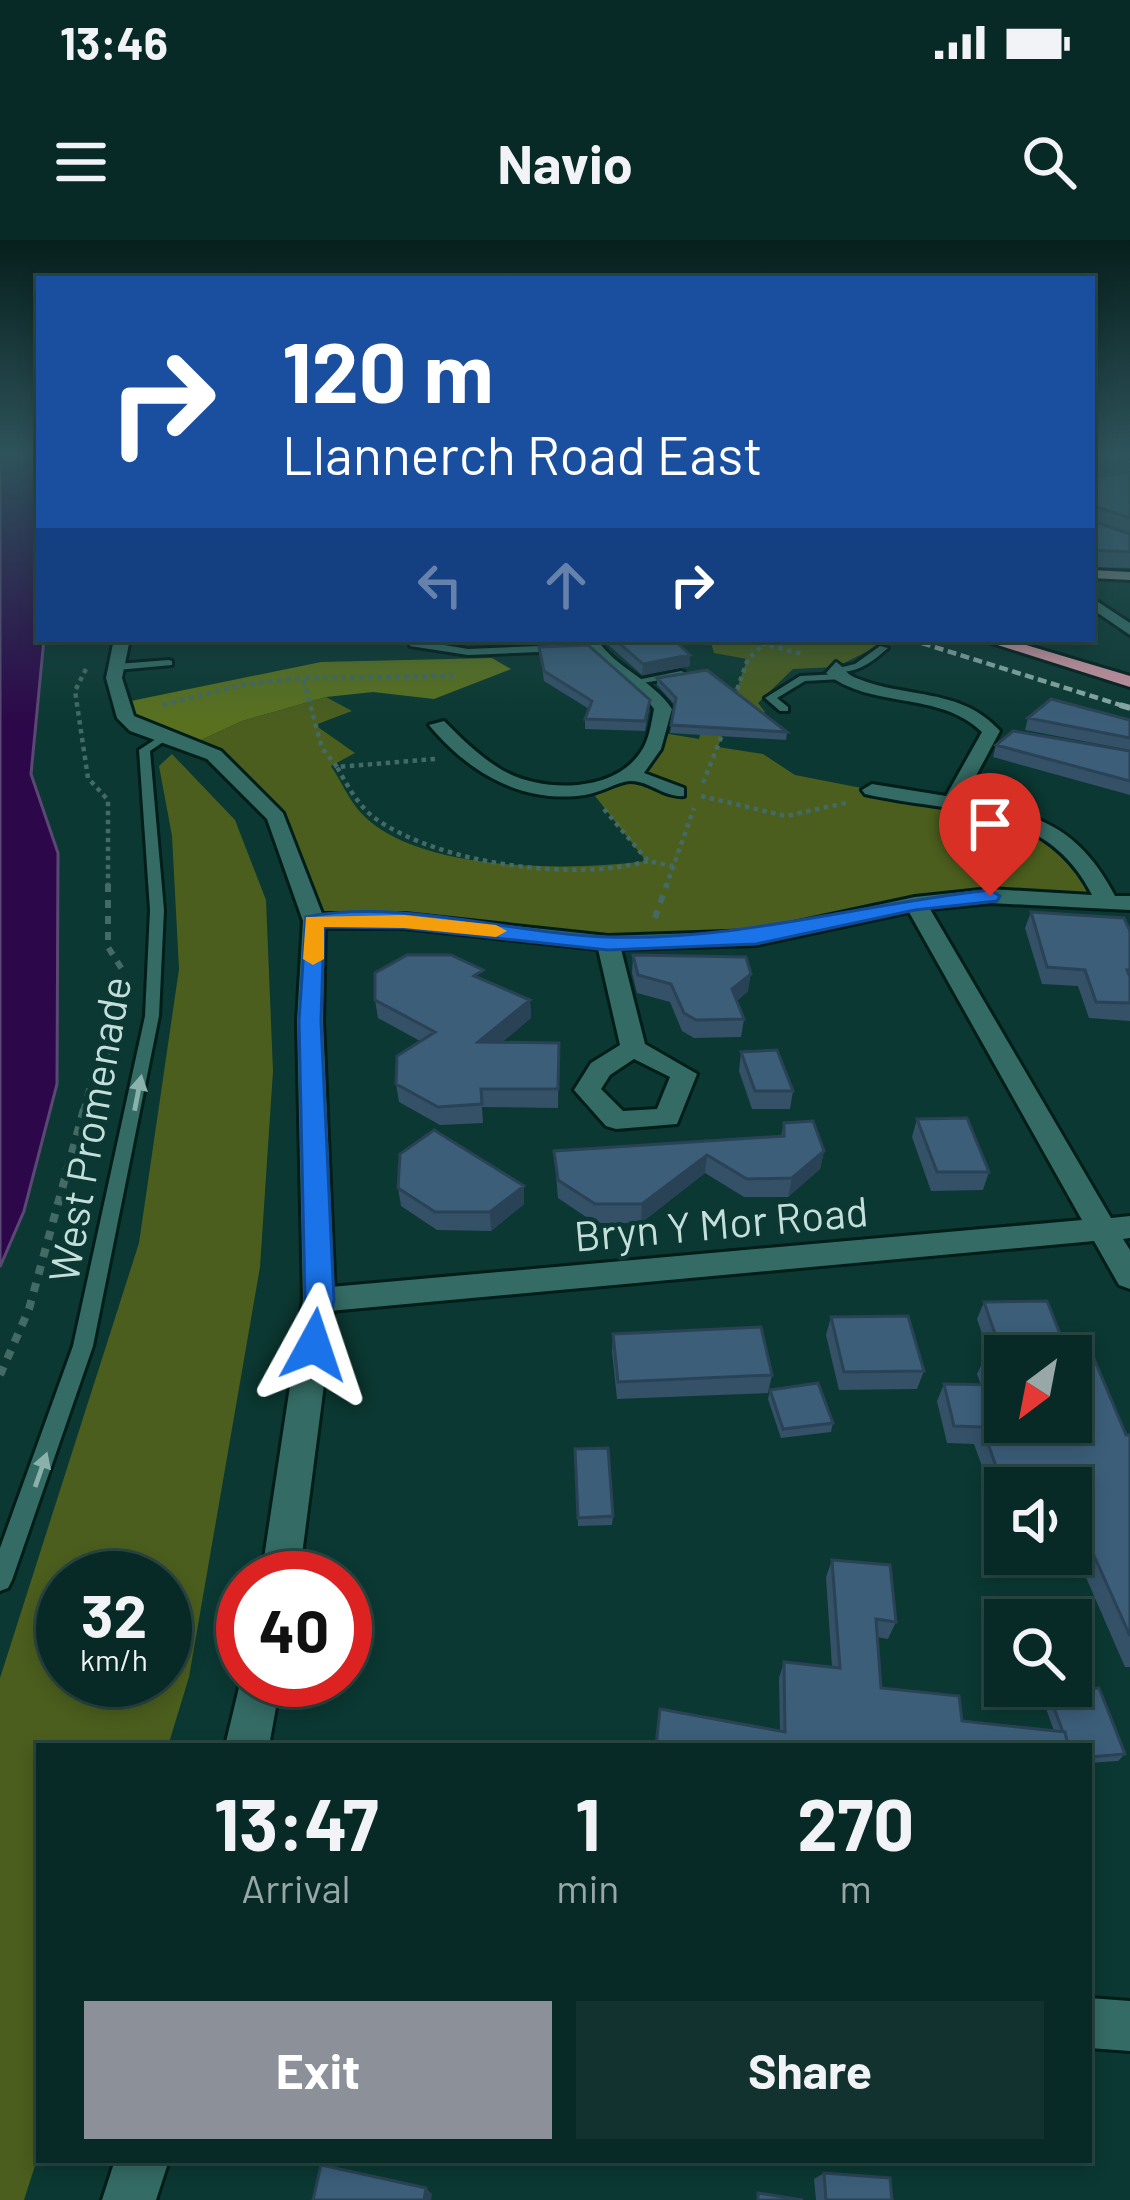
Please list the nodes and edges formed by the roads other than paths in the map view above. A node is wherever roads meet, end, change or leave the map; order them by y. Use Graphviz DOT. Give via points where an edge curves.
graph roads {
  1 [pos="1095,574"];
  2 [pos="1126,576"];
  3 [pos="1095,604"];
  4 [pos="1130,630"];
  5 [pos="121,642"];
  6 [pos="413,642"];
  7 [pos="999,642"];
  8 [pos="1019,642"];
  9 [pos="1066,642"];
  10 [pos="591,643"];
  11 [pos="883,648"];
  12 [pos="1111,654"];
  13 [pos="169,663"];
  14 [pos="117,667"];
  15 [pos="704,671"];
  16 [pos="837,671"];
  17 [pos="1130,678"];
  18 [pos="637,681"];
  19 [pos="784,710"];
  20 [pos="162,738"];
  21 [pos="422,741"];
  22 [pos="633,775"];
  23 [pos="872,790"];
  24 [pos="676,792"];
  25 [pos="950,806"];
  26 [pos="1118,902"];
  27 [pos="915,904"];
  28 [pos="314,921"];
  29 [pos="608,943"];
  30 [pos="632,1048"];
  31 [pos="1117,1228"];
  32 [pos="1130,1277"];
  33 [pos="320,1300"];
  34 [pos="284,1551"];
  35 [pos="0,1580"];
  36 [pos="255,1707"];
  37 [pos="248,1743"];
  38 [pos="1092,2023"];
  39 [pos="1130,2026"];
  40 [pos="141,2163"];
  41 [pos="129,2200"];
  1 -- 2 [label="main road"];
  3 -- 4 [label="street"];
  5 -- 14 [label="street"];
  6 -- 10 [label="lane" via="468,652"];
  7 -- 17 [label="highway"];
  8 -- 17 [label="highway"];
  9 -- 12 [label="highway"];
  10 -- 18 [label="street" via="598,657"];
  11 -- 16 [label="lane"];
  13 -- 14 [label="lane"];
  14 -- 20 [label="street" via="126,718"];
  15 -- 18 [label="lane"];
  16 -- 19 [label="lane" via="803,678 770,698"];
  16 -- 25 [label="street" via="915,694 999,733"];
  18 -- 22 [label="street" via="655,692 663,710 650,753"];
  20 -- 28 [label="street" via="214,755 276,817"];
  35 -- 20 [label="lane, West Promenade, one-way" via="83,1346 127,1152 152,1016 157,910 144,749"];
  21 -- 22 [label="street" via="444,730 505,780 531,787 588,787"];
  22 -- 24 [label="street"];
  23 -- 25 [label="street"];
  25 -- 26 [label="street" via="1055,834"];
  26 -- 27 [label="street" via="990,896"];
  27 -- 29 [label="street" via="756,938"];
  27 -- 31 [label="street"];
  28 -- 29 [label="street"];
  28 -- 33 [label="street"];
  29 -- 30 [label="street"];
  31 -- 32 [label="street"];
  31 -- 33 [label="street, Bryn Y Mor Road"];
  33 -- 34 [label="street"];
  36 -- 37 [label="street"];
  38 -- 39 [label="street"];
  40 -- 41 [label="street"];
}
